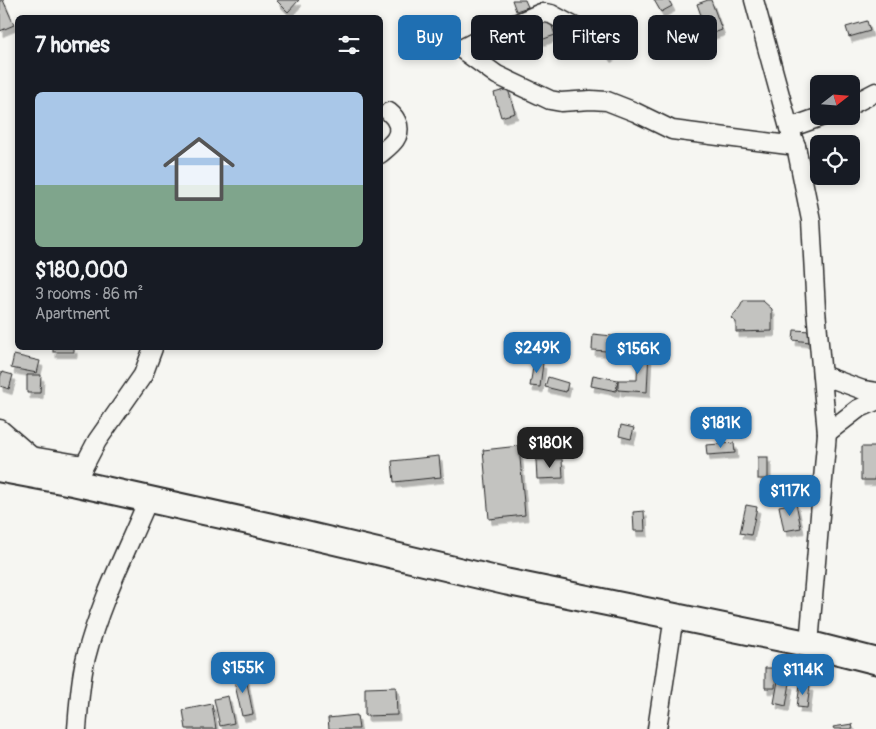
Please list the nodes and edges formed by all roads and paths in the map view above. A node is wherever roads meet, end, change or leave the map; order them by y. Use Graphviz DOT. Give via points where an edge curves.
graph roads {
  1 [pos="754,0"];
  2 [pos="553,15"];
  3 [pos="876,92"];
  4 [pos="860,100"];
  5 [pos="389,112"];
  6 [pos="810,121"];
  7 [pos="789,128"];
  8 [pos="796,146"];
  9 [pos="383,151"];
  10 [pos="152,350"];
  11 [pos="822,375"];
  12 [pos="876,392"];
  13 [pos="876,401"];
  14 [pos="0,429"];
  15 [pos="827,433"];
  16 [pos="0,449"];
  17 [pos="31,456"];
  18 [pos="0,469"];
  19 [pos="80,474"];
  20 [pos="148,500"];
  21 [pos="674,616"];
  22 [pos="809,644"];
  23 [pos="876,660"];
  24 [pos="77,729"];
  25 [pos="657,729"];
  1 -- 7 [label="street"];
  2 -- 8 [label="street" via="540,13 461,49 497,75 550,100 606,101 672,130"];
  3 -- 4 [label="street"];
  5 -- 9 [label="street" via="396,118 399,133"];
  6 -- 7 [label="street"];
  7 -- 8 [label="street"];
  8 -- 11 [label="street" via="812,220"];
  10 -- 19 [label="street" via="143,375 97,441"];
  11 -- 12 [label="street"];
  11 -- 15 [label="street"];
  13 -- 15 [label="street" via="858,409"];
  14 -- 17 [label="street"];
  15 -- 22 [label="street"];
  16 -- 17 [label="street"];
  17 -- 19 [label="street"];
  18 -- 19 [label="main road"];
  19 -- 20 [label="main road"];
  20 -- 21 [label="main road" via="507,582"];
  20 -- 24 [label="street" via="98,617 86,658"];
  21 -- 22 [label="main road"];
  21 -- 25 [label="street"];
  22 -- 23 [label="main road"];
}
